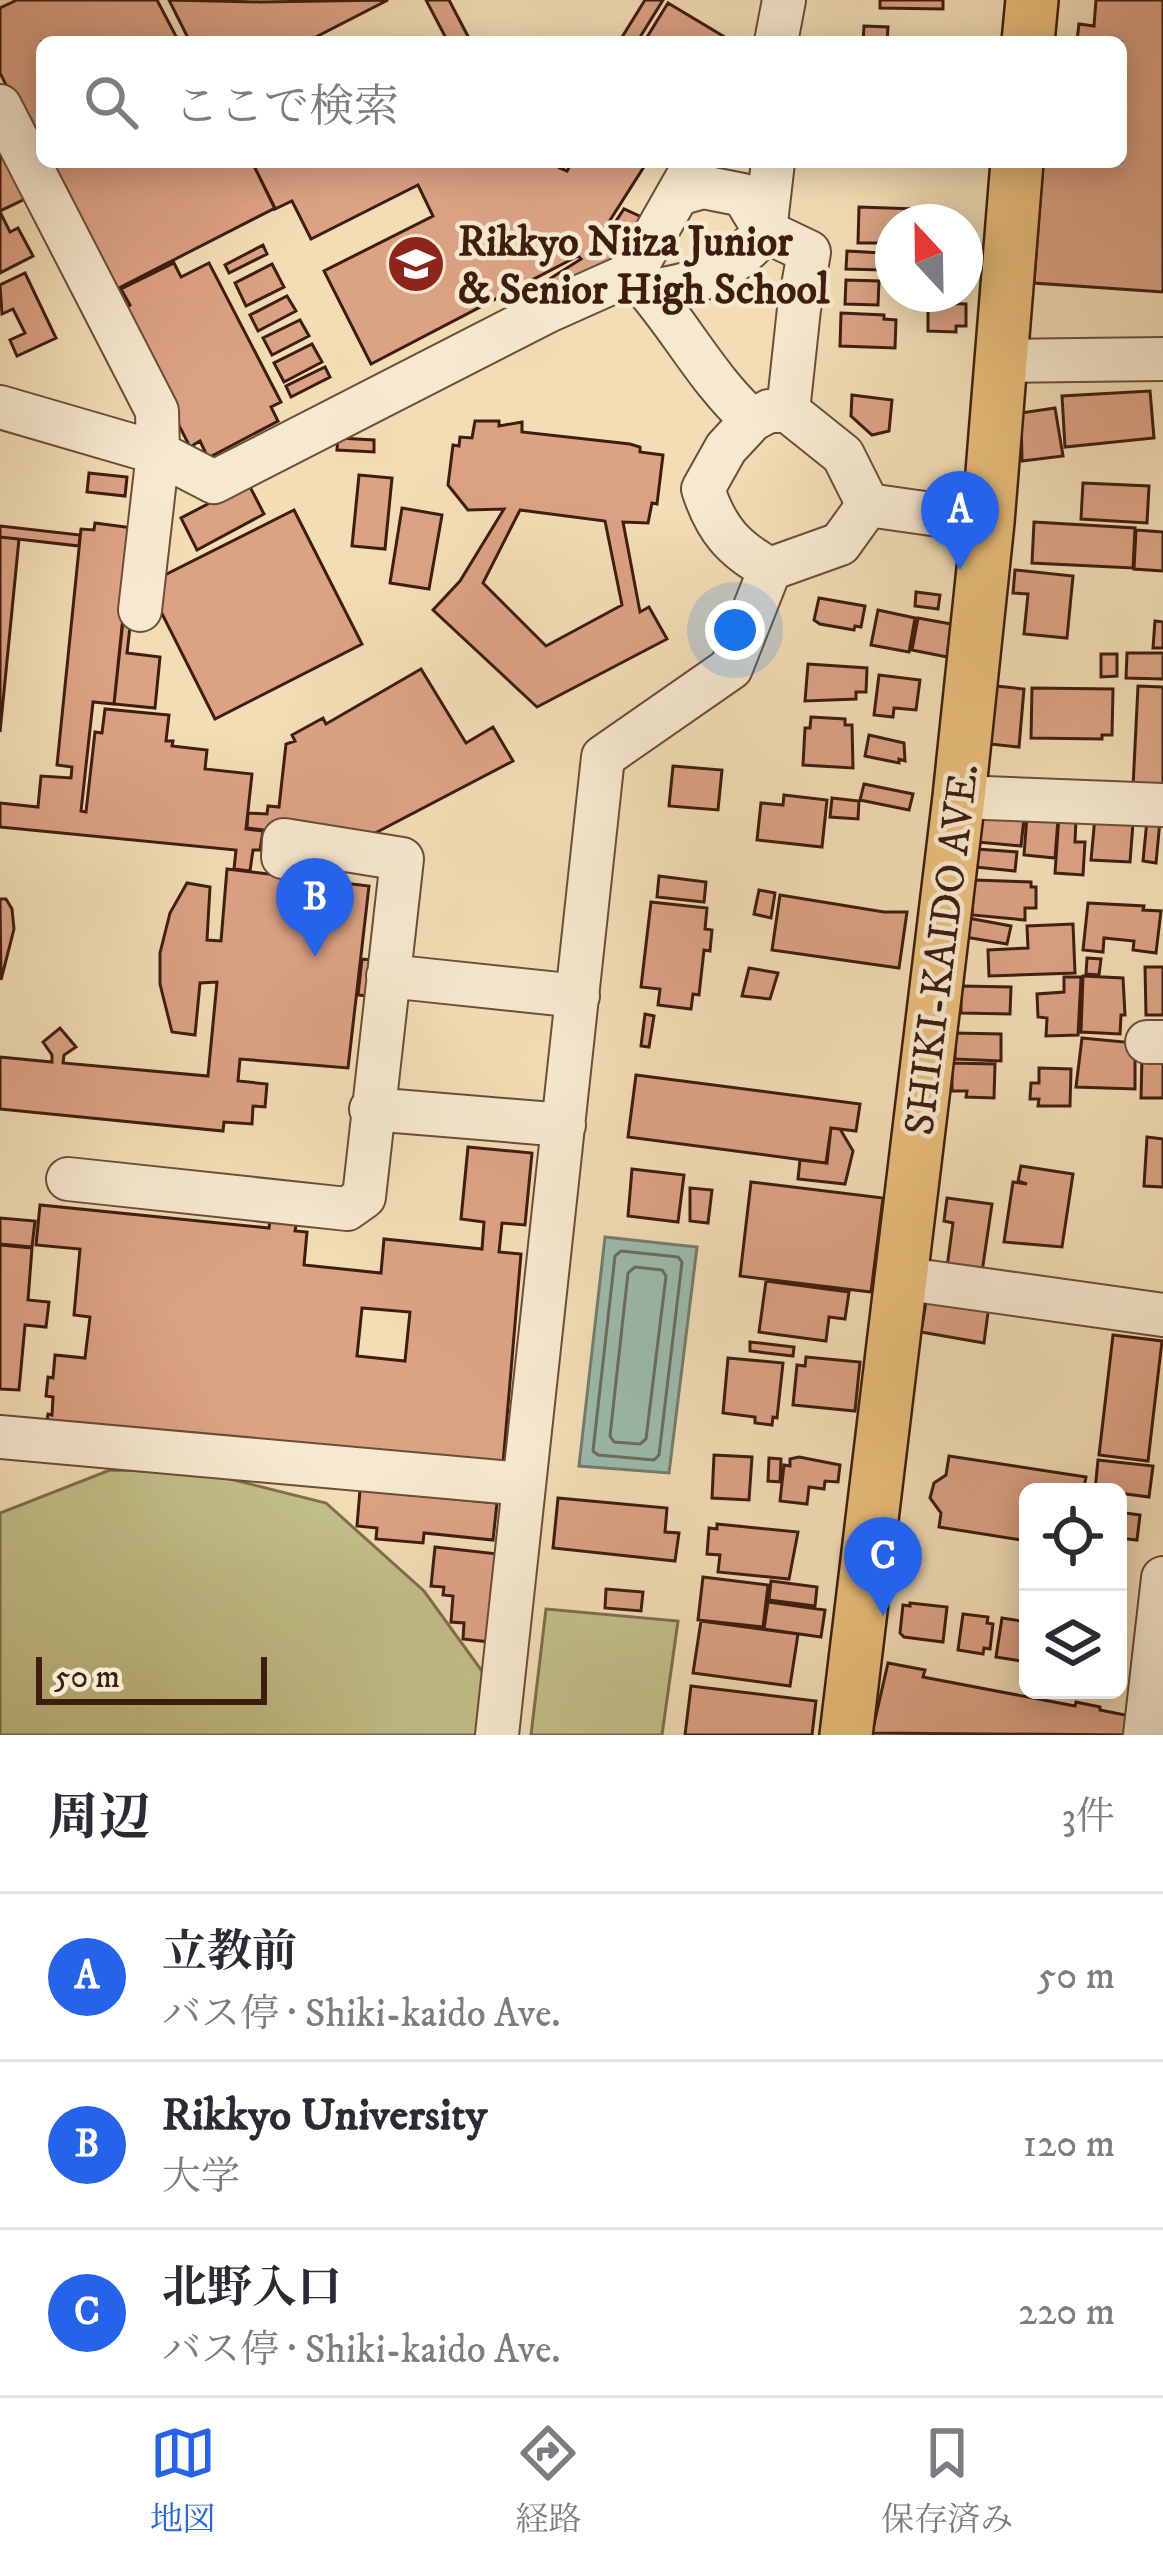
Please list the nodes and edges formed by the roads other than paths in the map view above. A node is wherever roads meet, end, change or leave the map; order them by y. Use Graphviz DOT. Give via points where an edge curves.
graph roads {
  1 [pos="784,0"];
  2 [pos="1032,0"];
  3 [pos="777,36"];
  4 [pos="1029,36"];
  5 [pos="0,106"];
  6 [pos="772,168"];
  7 [pos="1016,168"];
  8 [pos="687,178"];
  9 [pos="766,230"];
  10 [pos="642,282"];
  11 [pos="1163,359"];
  12 [pos="1000,361"];
  13 [pos="0,407"];
  14 [pos="770,415"];
  15 [pos="158,453"];
  16 [pos="868,505"];
  17 [pos="988,522"];
  18 [pos="770,569"];
  19 [pos="140,610"];
  20 [pos="959,797"];
  21 [pos="1163,805"];
  22 [pos="283,857"];
  23 [pos="388,976"];
  24 [pos="578,996"];
  25 [pos="371,1109"];
  26 [pos="563,1124"];
  27 [pos="68,1179"];
  28 [pos="900,1278"];
  29 [pos="1163,1315"];
  30 [pos="0,1437"];
  31 [pos="524,1484"];
  32 [pos="1163,1578"];
  33 [pos="497,1735"];
  34 [pos="846,1735"];
  35 [pos="1145,1735"];
  1 -- 3 [label="street"];
  2 -- 4 [label="main road"];
  5 -- 15 [label="street" via="157,411"];
  6 -- 9 [label="street"];
  7 -- 12 [label="main road, SHIKI-KAIDO AVE."];
  8 -- 9 [label="street" via="743,195"];
  8 -- 10 [label="street"];
  9 -- 10 [label="street" via="739,261 688,285"];
  9 -- 14 [label="street" via="809,252"];
  10 -- 14 [label="street" via="725,396"];
  10 -- 15 [label="street" via="548,311 214,482"];
  11 -- 12 [label="street"];
  12 -- 17 [label="main road, SHIKI-KAIDO AVE."];
  13 -- 15 [label="street"];
  14 -- 16 [label="street" via="843,455"];
  14 -- 18 [label="street" via="726,448 704,489 714,523 740,553"];
  15 -- 19 [label="street"];
  16 -- 17 [label="street"];
  16 -- 18 [label="street" via="840,544"];
  17 -- 20 [label="main road, SHIKI-KAIDO AVE."];
  18 -- 24 [label="street" via="731,668 603,758"];
  20 -- 21 [label="street"];
  20 -- 28 [label="main road, SHIKI-KAIDO AVE."];
  22 -- 23 [label="street" via="284,840 402,859"];
  23 -- 24 [label="street"];
  23 -- 25 [label="street"];
  24 -- 26 [label="street"];
  25 -- 26 [label="street"];
  25 -- 27 [label="street" via="364,1197 347,1209"];
  26 -- 31 [label="street"];
  28 -- 29 [label="street"];
  28 -- 34 [label="main road, SHIKI-KAIDO AVE."];
  30 -- 31 [label="street"];
  31 -- 33 [label="street"];
  32 -- 35 [label="street"];
}
